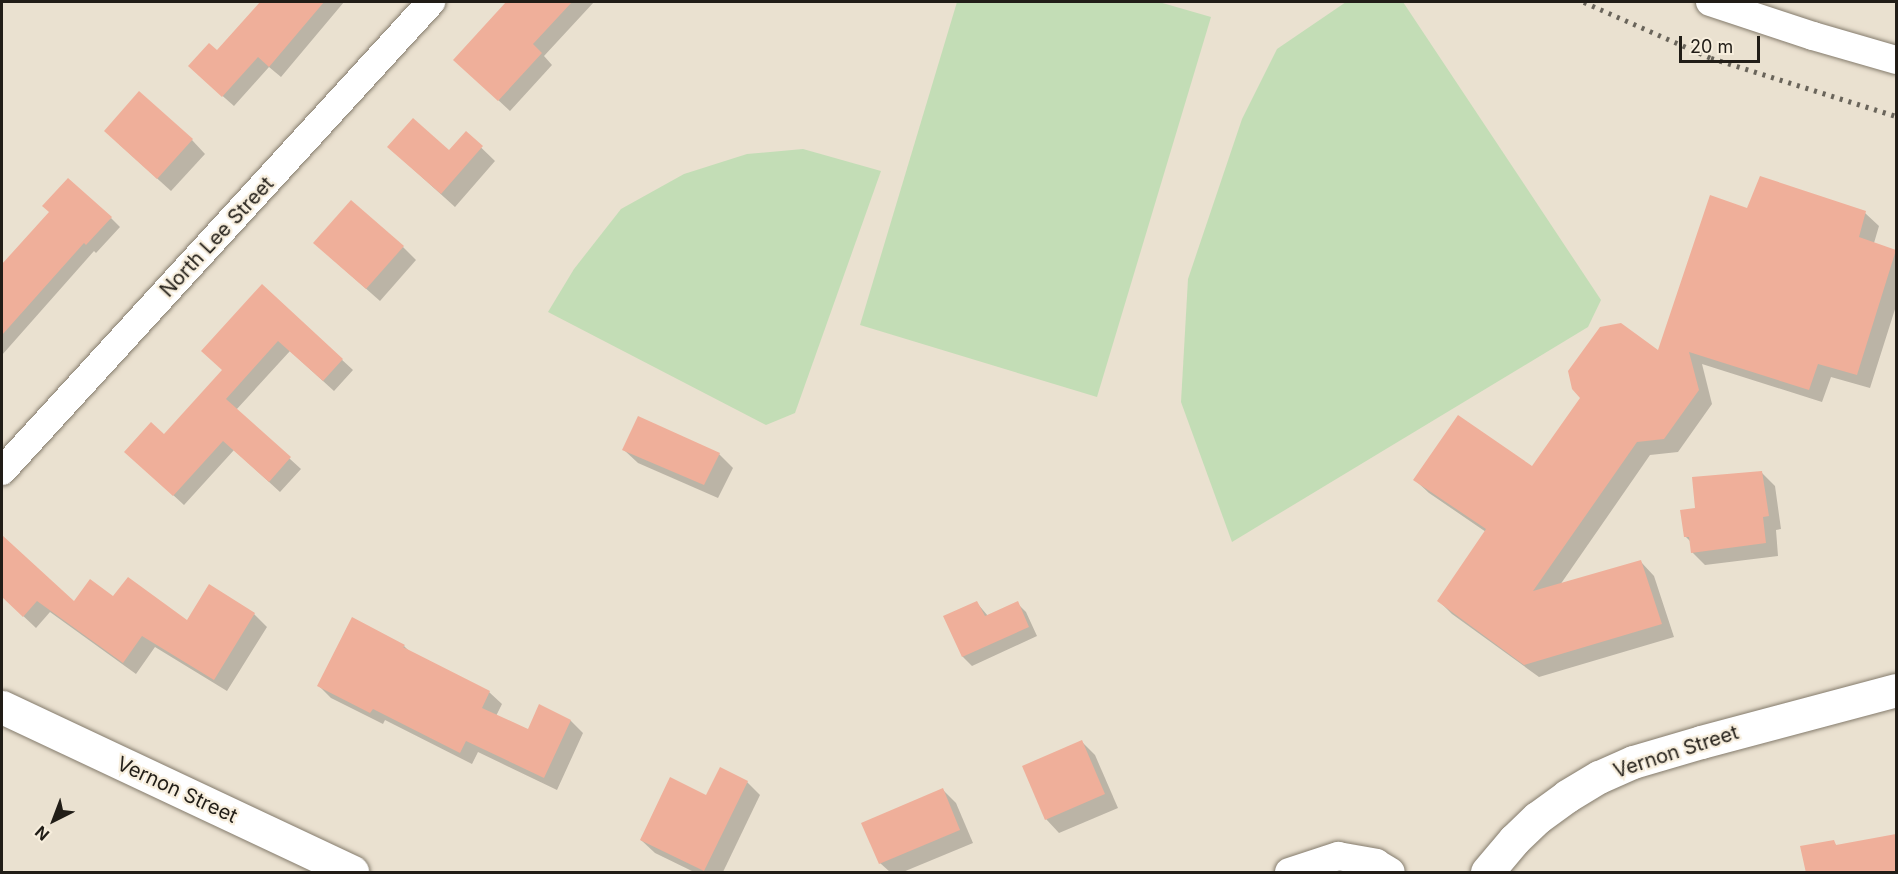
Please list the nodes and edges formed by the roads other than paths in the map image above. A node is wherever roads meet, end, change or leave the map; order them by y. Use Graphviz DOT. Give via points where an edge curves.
graph roads {
  1 [pos="431,2"];
  2 [pos="1710,2"];
  3 [pos="1896,60"];
  4 [pos="2,471"];
  5 [pos="1896,690"];
  6 [pos="2,707"];
  7 [pos="352,873"];
  8 [pos="1289,873"];
  9 [pos="1391,873"];
  10 [pos="1486,873"];
  1 -- 4 [label="street, North Lee Street"];
  2 -- 3 [label="street"];
  5 -- 10 [label="street, Vernon Street" via="1701,742 1633,762 1599,777 1537,818"];
  6 -- 7 [label="street, Vernon Street"];
  8 -- 9 [label="street" via="1338,856 1376,862"];
}
